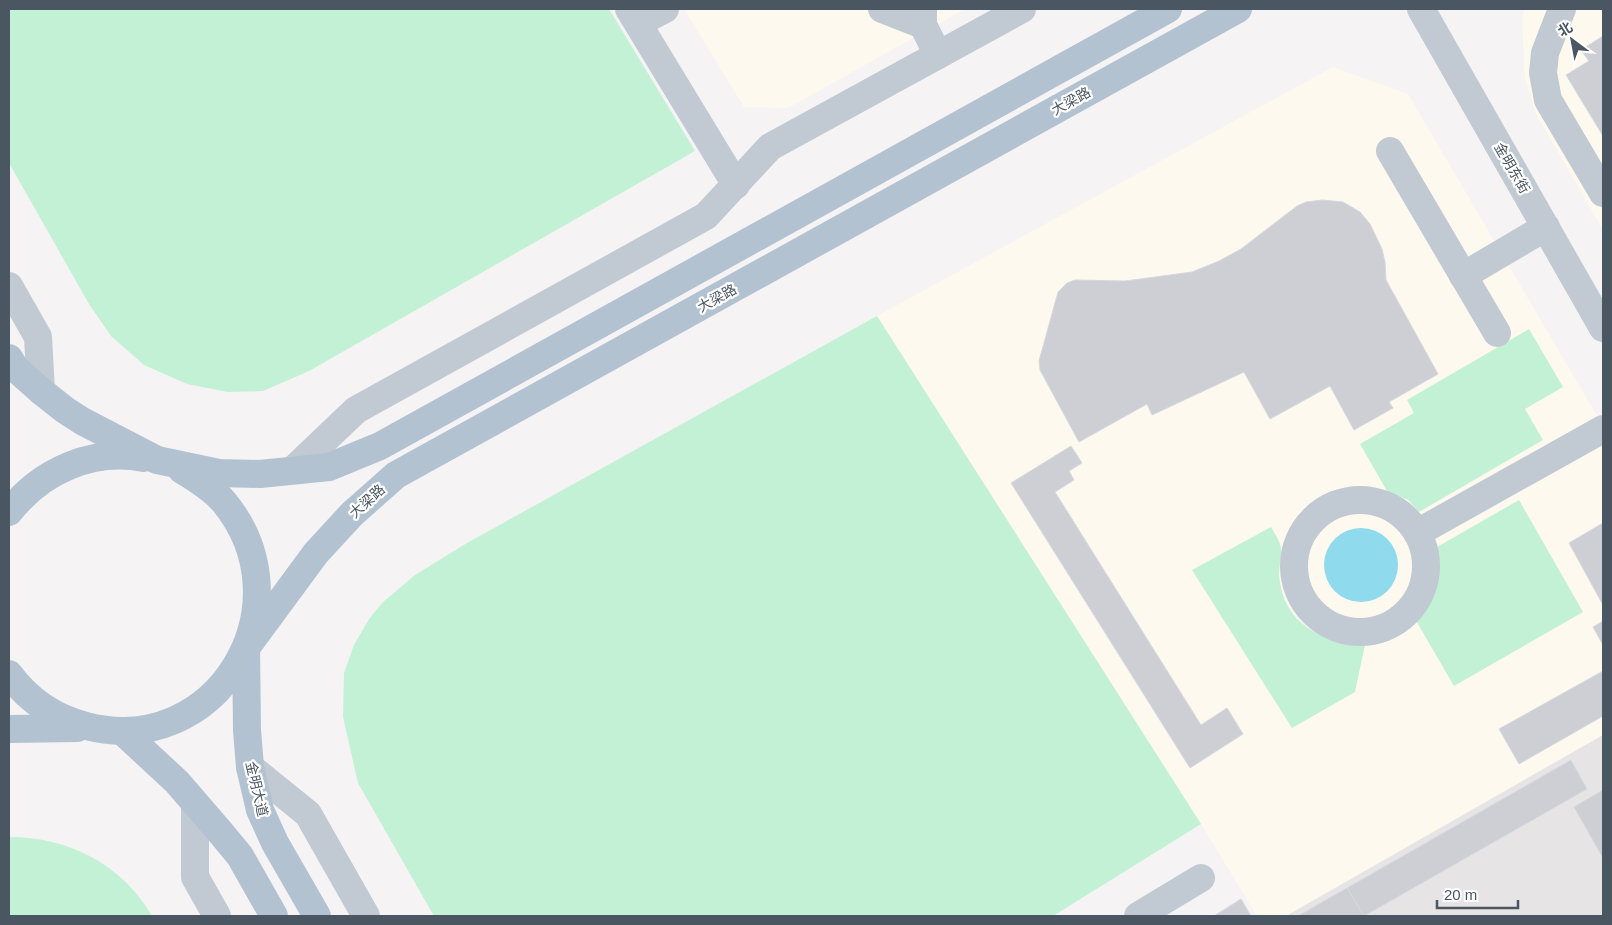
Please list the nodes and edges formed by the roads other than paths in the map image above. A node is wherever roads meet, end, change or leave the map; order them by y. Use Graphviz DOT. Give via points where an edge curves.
graph roads {
  1 [pos="665,9"];
  2 [pos="882,9"];
  3 [pos="1022,9"];
  4 [pos="1168,9"];
  5 [pos="1238,9"];
  6 [pos="1421,9"];
  7 [pos="1562,9"];
  8 [pos="633,16"];
  9 [pos="923,17"];
  10 [pos="938,55"];
  11 [pos="1390,152"];
  12 [pos="736,184"];
  13 [pos="1603,193"];
  14 [pos="1546,227"];
  15 [pos="1463,276"];
  16 [pos="9,286"];
  17 [pos="1603,328"];
  18 [pos="1496,333"];
  19 [pos="9,358"];
  20 [pos="41,392"];
  21 [pos="1603,429"];
  22 [pos="157,460"];
  23 [pos="294,470"];
  24 [pos="9,512"];
  25 [pos="1417,533"];
  26 [pos="246,648"];
  27 [pos="9,674"];
  28 [pos="92,728"];
  29 [pos="9,729"];
  30 [pos="122,731"];
  31 [pos="250,767"];
  32 [pos="196,804"];
  33 [pos="1201,878"];
  34 [pos="217,916"];
  35 [pos="274,916"];
  36 [pos="317,916"];
  37 [pos="366,916"];
  38 [pos="1138,916"];
  1 -- 8 [label="street"];
  2 -- 9 [label="street"];
  3 -- 10 [label="street"];
  4 -- 23 [label="main road" via="380,446 329,467"];
  5 -- 26 [label="main road, 大梁路" via="396,475 352,514 316,553"];
  6 -- 14 [label="street, 金明东街"];
  7 -- 13 [label="street" via="1545,53 1543,73 1548,100"];
  8 -- 12 [label="street"];
  9 -- 10 [label="street"];
  10 -- 12 [label="street" via="770,147"];
  11 -- 15 [label="street"];
  12 -- 23 [label="street" via="706,216 356,410"];
  14 -- 15 [label="street"];
  14 -- 17 [label="street, 金明东街"];
  15 -- 18 [label="street"];
  16 -- 20 [label="street" via="38,337"];
  19 -- 20 [label="main road"];
  20 -- 22 [label="main road" via="82,421"];
  21 -- 25 [label="street"];
  22 -- 23 [label="main road" via="218,473 260,474"];
  22 -- 24 [label="main road" via="110,456 72,464 44,478"];
  22 -- 26 [label="main road" via="204,483 223,501 250,546 258,597"];
  25 -- 25 [label="street" via="1425,553 1424,584 1418,598 1396,621 1366,632 1342,629 1320,619 1300,595 1293,564 1296,548 1312,520 1325,509 1356,500 1373,501 1401,514"];
  26 -- 30 [label="main road" via="236,668 205,701 166,723"];
  26 -- 31 [label="main road, 金明大道"];
  27 -- 28 [label="main road" via="34,701 54,714"];
  28 -- 29 [label="main road"];
  28 -- 30 [label="main road"];
  30 -- 32 [label="main road"];
  31 -- 36 [label="main road, 金明大道" via="260,810"];
  31 -- 37 [label="street" via="308,814"];
  32 -- 34 [label="street" via="195,877"];
  32 -- 35 [label="main road" via="240,856"];
  33 -- 38 [label="street"];
}
